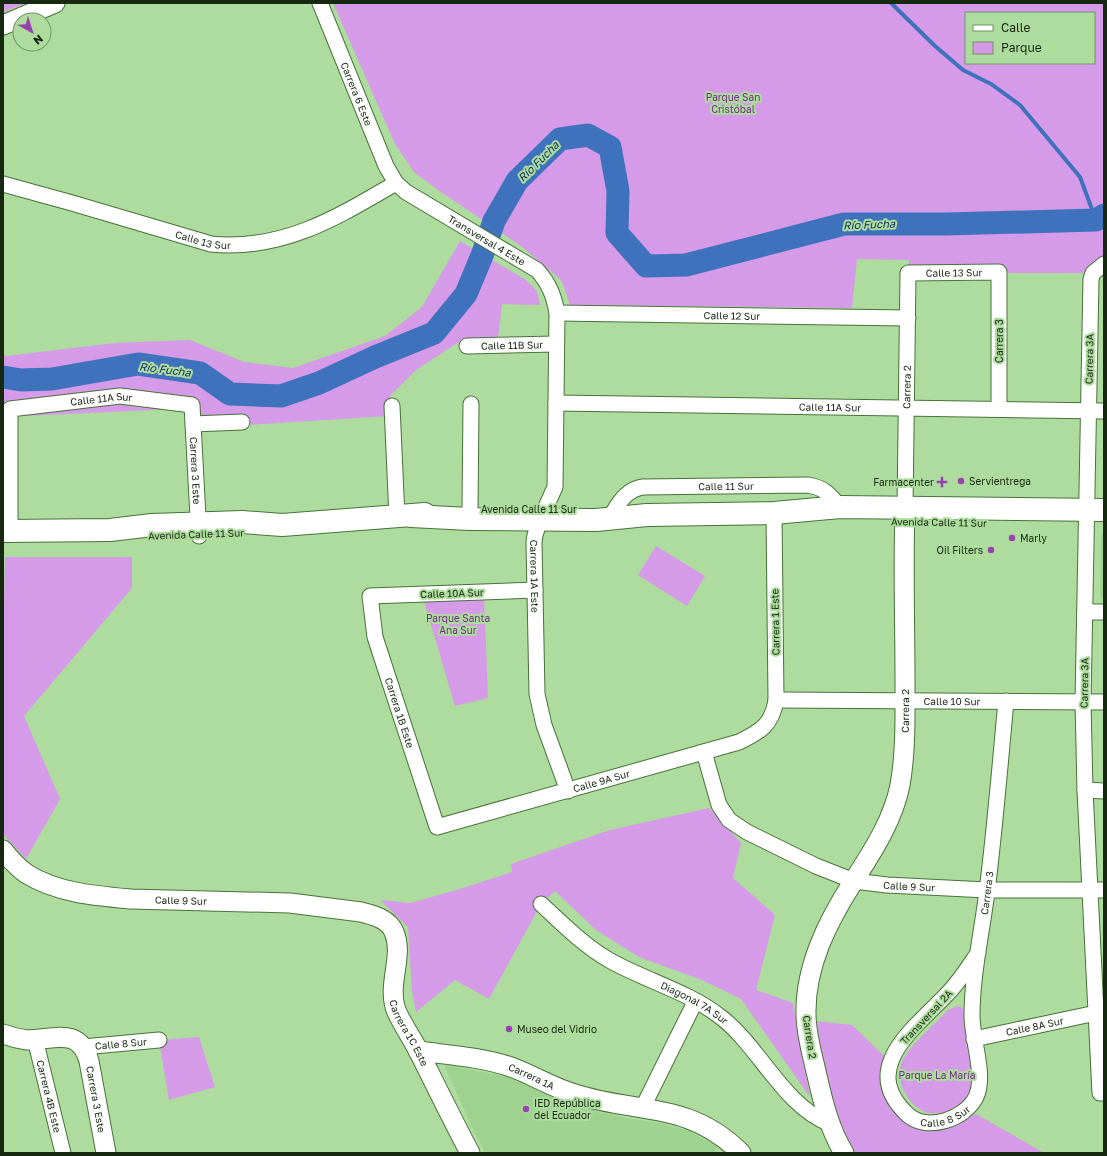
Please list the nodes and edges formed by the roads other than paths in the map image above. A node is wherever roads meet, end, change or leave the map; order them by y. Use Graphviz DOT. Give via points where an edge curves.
graph roads {
  1 [pos="55,3"];
  2 [pos="320,3"];
  3 [pos="3,25"];
  4 [pos="396,183"];
  5 [pos="3,184"];
  6 [pos="1099,268"];
  7 [pos="999,272"];
  8 [pos="908,273"];
  9 [pos="556,313"];
  10 [pos="908,318"];
  11 [pos="556,344"];
  12 [pos="467,346"];
  13 [pos="556,403"];
  14 [pos="471,404"];
  15 [pos="192,406"];
  16 [pos="392,406"];
  17 [pos="906,408"];
  18 [pos="999,409"];
  19 [pos="1088,411"];
  20 [pos="1104,411"];
  21 [pos="242,422"];
  22 [pos="193,424"];
  23 [pos="840,507"];
  24 [pos="470,510"];
  25 [pos="614,511"];
  26 [pos="774,513"];
  27 [pos="543,514"];
  28 [pos="647,515"];
  29 [pos="905,515"];
  30 [pos="404,516"];
  31 [pos="1095,517"];
  32 [pos="198,530"];
  33 [pos="7,531"];
  34 [pos="535,590"];
  35 [pos="370,596"];
  36 [pos="1085,612"];
  37 [pos="1104,612"];
  38 [pos="776,700"];
  39 [pos="905,701"];
  40 [pos="1006,701"];
  41 [pos="1083,702"];
  42 [pos="1104,702"];
  43 [pos="764,728"];
  44 [pos="704,752"];
  45 [pos="1085,790"];
  46 [pos="568,791"];
  47 [pos="1104,791"];
  48 [pos="437,828"];
  49 [pos="3,850"];
  50 [pos="854,881"];
  51 [pos="987,890"];
  52 [pos="1097,890"];
  53 [pos="541,904"];
  54 [pos="372,914"];
  55 [pos="978,953"];
  56 [pos="1100,994"];
  57 [pos="695,1002"];
  58 [pos="1096,1013"];
  59 [pos="3,1034"];
  60 [pos="35,1039"];
  61 [pos="974,1039"];
  62 [pos="159,1040"];
  63 [pos="83,1047"];
  64 [pos="418,1051"];
  65 [pos="979,1084"];
  66 [pos="888,1087"];
  67 [pos="1102,1093"];
  68 [pos="644,1107"];
  69 [pos="830,1124"];
  70 [pos="731,1150"];
  71 [pos="63,1153"];
  72 [pos="106,1153"];
  73 [pos="470,1153"];
  74 [pos="844,1153"];
  1 -- 3 [label="street"];
  2 -- 4 [label="street, Carrera 6 Este" via="386,166"];
  4 -- 5 [label="street, Calle 13 Sur" via="353,208 301,232 248,246 211,244"];
  4 -- 9 [label="street, Transversal 4 Este" via="417,200 537,270 546,279 554,298"];
  6 -- 19 [label="street, Carrera 3A" via="1091,280"];
  7 -- 8 [label="street, Calle 13 Sur"];
  7 -- 18 [label="street, Carrera 3"];
  8 -- 10 [label="street, Carrera 2"];
  9 -- 10 [label="street, Calle 12 Sur"];
  9 -- 11 [label="street, Carrera 1A Este"];
  10 -- 17 [label="street, Carrera 2"];
  11 -- 12 [label="street, Calle 11B Sur"];
  11 -- 13 [label="street, Carrera 1A Este"];
  13 -- 17 [label="street, Calle 11A Sur"];
  13 -- 27 [label="street, Carrera 1A Este" via="555,487"];
  14 -- 24 [label="street"];
  15 -- 22 [label="street, Carrera 3 Este"];
  15 -- 33 [label="street, Calle 11A Sur" via="120,396 10,409"];
  16 -- 30 [label="street"];
  17 -- 18 [label="street, Calle 11A Sur"];
  17 -- 29 [label="street, Carrera 2"];
  18 -- 19 [label="street, Calle 11A Sur"];
  19 -- 20 [label="street, Calle 11A Sur"];
  19 -- 31 [label="street, Carrera 3A"];
  21 -- 22 [label="street"];
  22 -- 32 [label="street, Carrera 3 Este"];
  23 -- 25 [label="street, Calle 11 Sur" via="822,488 808,485 643,487 632,490 620,500"];
  23 -- 26 [label="main road, Avenida Calle 11 Sur"];
  23 -- 29 [label="main road, Avenida Calle 11 Sur"];
  24 -- 27 [label="main road, Avenida Calle 11 Sur"];
  24 -- 30 [label="main road, Avenida Calle 11 Sur"];
  25 -- 27 [label="main road, Avenida Calle 11 Sur" via="595,509"];
  25 -- 28 [label="main road, Avenida Calle 11 Sur"];
  26 -- 28 [label="main road, Avenida Calle 11 Sur"];
  26 -- 29 [label="main road, Avenida Calle 11 Sur" via="840,520"];
  26 -- 38 [label="street, Carrera 1 Este"];
  27 -- 28 [label="main road, Avenida Calle 11 Sur" via="596,520"];
  27 -- 30 [label="main road, Avenida Calle 11 Sur" via="470,519"];
  27 -- 34 [label="street, Carrera 1A Este" via="534,542"];
  29 -- 31 [label="main road, Avenida Calle 11 Sur"];
  29 -- 39 [label="street, Carrera 2"];
  30 -- 32 [label="main road, Avenida Calle 11 Sur" via="282,525 242,522"];
  31 -- 36 [label="street, Carrera 3A"];
  32 -- 33 [label="main road, Avenida Calle 11 Sur" via="152,525 110,530"];
  34 -- 35 [label="street, Calle 10A Sur"];
  34 -- 46 [label="street, Carrera 1A Este" via="537,694 544,725"];
  35 -- 48 [label="street, Carrera 1B Este" via="375,638"];
  36 -- 37 [label="street"];
  36 -- 41 [label="street, Carrera 3A"];
  38 -- 39 [label="street, Calle 10 Sur"];
  38 -- 43 [label="street, Carrera 1 Este" via="774,712"];
  39 -- 40 [label="street, Calle 10 Sur"];
  39 -- 50 [label="street, Carrera 2" via="905,743 899,788 881,837"];
  40 -- 41 [label="street, Calle 10 Sur"];
  40 -- 51 [label="street, Carrera 3"];
  41 -- 42 [label="street, Calle 10 Sur"];
  41 -- 45 [label="street, Carrera 3A"];
  43 -- 44 [label="street, Calle 9A Sur" via="754,736 739,742"];
  44 -- 46 [label="street, Calle 9A Sur"];
  44 -- 50 [label="street, Calle 9 Sur" via="719,805 729,820 746,832 816,866"];
  45 -- 47 [label="street"];
  45 -- 52 [label="street, Carrera 3A"];
  46 -- 48 [label="street, Calle 9A Sur"];
  49 -- 54 [label="street, Calle 9 Sur" via="26,873 54,886 106,897 290,903"];
  50 -- 51 [label="street, Calle 9 Sur"];
  50 -- 69 [label="street, Carrera 2" via="821,943 806,1001 807,1030"];
  51 -- 52 [label="street, Calle 9 Sur"];
  51 -- 55 [label="street, Carrera 3"];
  52 -- 56 [label="street, Carrera 3A"];
  53 -- 57 [label="street, Diagonal 7A Sur" via="574,936 598,953"];
  54 -- 64 [label="street, Carrera 1C Este" via="387,923 394,932 397,942 394,1003"];
  55 -- 61 [label="street, Carrera 3" via="972,1005"];
  55 -- 66 [label="street, Transversal 2A" via="950,991 899,1045 888,1071"];
  56 -- 58 [label="street, Carrera 3A"];
  57 -- 68 [label="street"];
  57 -- 69 [label="street, Diagonal 7A Sur" via="712,1010 729,1024 805,1109"];
  58 -- 61 [label="street, Calle 8A Sur"];
  58 -- 67 [label="street, Carrera 3A"];
  59 -- 60 [label="street" via="19,1039"];
  60 -- 63 [label="street" via="66,1037"];
  60 -- 71 [label="street, Carrera 4B Este"];
  61 -- 65 [label="street, Carrera 3" via="980,1069"];
  62 -- 63 [label="street, Calle 8 Sur"];
  63 -- 72 [label="street, Carrera 3 Este" via="89,1061"];
  64 -- 68 [label="street, Carrera 1A" via="497,1063 574,1094 610,1103"];
  64 -- 73 [label="street, Carrera 1C Este"];
  65 -- 66 [label="street, Calle 8 Sur" via="976,1098 966,1109 938,1123 922,1122 910,1117 897,1104"];
  68 -- 70 [label="street, Carrera 1A" via="690,1119 717,1133"];
  69 -- 74 [label="street, Carrera 2"];
}
